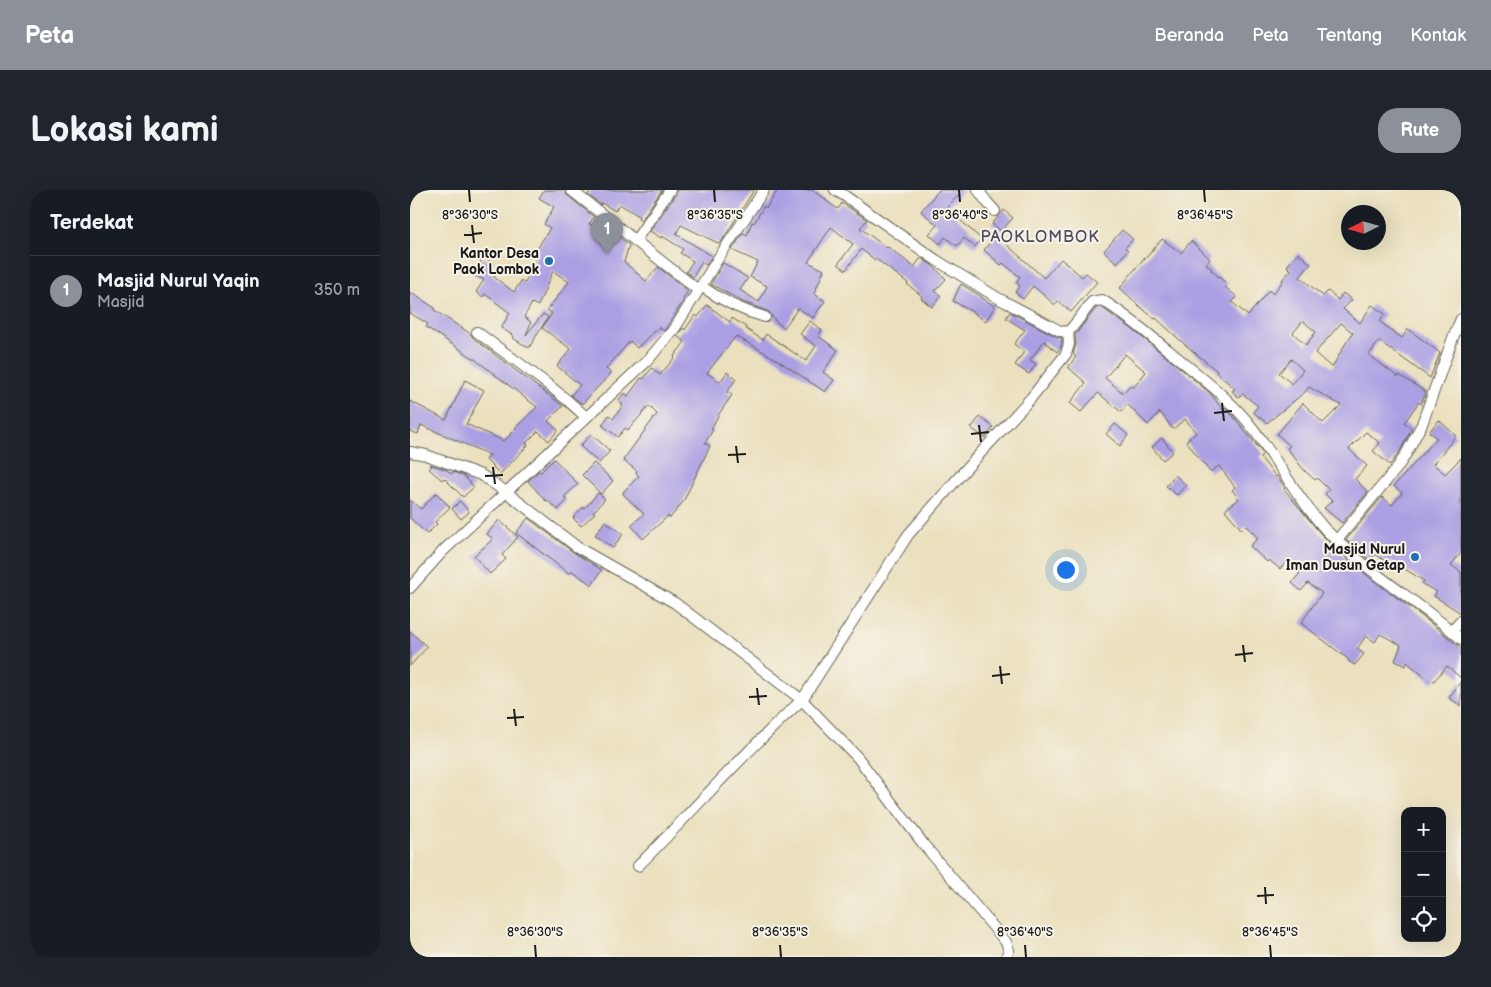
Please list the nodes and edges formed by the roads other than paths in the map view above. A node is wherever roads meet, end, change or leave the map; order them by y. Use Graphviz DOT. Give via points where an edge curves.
graph roads {
  1 [pos="571,190"];
  2 [pos="670,190"];
  3 [pos="764,190"];
  4 [pos="835,190"];
  5 [pos="978,190"];
  6 [pos="848,193"];
  7 [pos="996,212"];
  8 [pos="635,241"];
  9 [pos="700,288"];
  10 [pos="765,317"];
  11 [pos="1461,319"];
  12 [pos="1068,331"];
  13 [pos="476,332"];
  14 [pos="586,417"];
  15 [pos="410,452"];
  16 [pos="506,492"];
  17 [pos="1337,540"];
  18 [pos="410,588"];
  19 [pos="1461,621"];
  20 [pos="1452,631"];
  21 [pos="1461,639"];
  22 [pos="802,700"];
  23 [pos="638,866"];
  24 [pos="1006,957"];
  1 -- 8 [label="street"];
  2 -- 8 [label="street"];
  3 -- 9 [label="street"];
  4 -- 6 [label="street"];
  5 -- 7 [label="street"];
  6 -- 12 [label="street" via="936,260 998,298 1052,327"];
  8 -- 9 [label="street"];
  9 -- 10 [label="street" via="747,312"];
  9 -- 14 [label="street" via="676,328 648,360"];
  11 -- 17 [label="street" via="1422,424 1406,454"];
  12 -- 17 [label="street" via="1092,302 1099,300 1140,327 1208,383 1248,422 1316,518"];
  12 -- 22 [label="street" via="1066,354 1031,398 908,535"];
  13 -- 14 [label="street" via="536,375"];
  14 -- 16 [label="street"];
  15 -- 16 [label="street" via="480,475"];
  16 -- 18 [label="street" via="443,550"];
  16 -- 22 [label="street" via="577,547 675,603"];
  17 -- 20 [label="street"];
  19 -- 20 [label="street"];
  20 -- 21 [label="street"];
  22 -- 23 [label="street"];
  22 -- 24 [label="street" via="858,758 1006,942 1009,950"];
}
